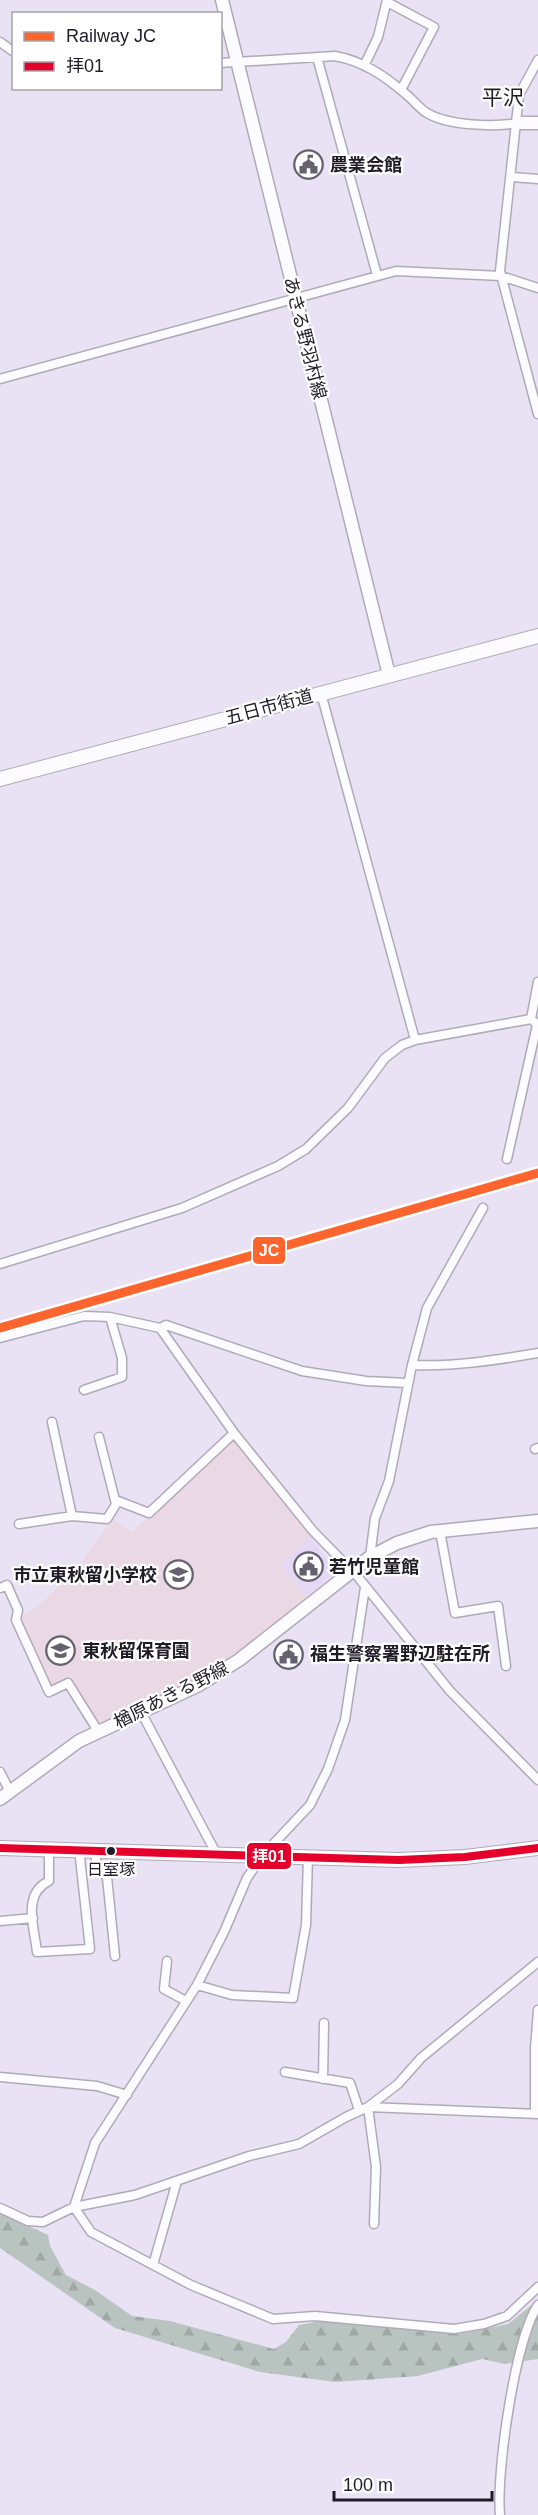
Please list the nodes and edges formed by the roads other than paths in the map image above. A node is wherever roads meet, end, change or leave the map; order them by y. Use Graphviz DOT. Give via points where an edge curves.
graph roads {
  1 [pos="222,0"];
  2 [pos="387,1"];
  3 [pos="317,57"];
  4 [pos="538,60"];
  5 [pos="237,62"];
  6 [pos="222,63"];
  7 [pos="365,64"];
  8 [pos="401,90"];
  9 [pos="518,123"];
  10 [pos="538,123"];
  11 [pos="512,177"];
  12 [pos="538,179"];
  13 [pos="377,275"];
  14 [pos="501,276"];
  15 [pos="538,288"];
  16 [pos="296,298"];
  17 [pos="0,379"];
  18 [pos="538,414"];
  19 [pos="538,636"];
  20 [pos="389,675"];
  21 [pos="321,693"];
  22 [pos="0,779"];
  23 [pos="538,982"];
  24 [pos="535,1023"];
  25 [pos="415,1040"];
  26 [pos="507,1159"];
  27 [pos="483,1208"];
  28 [pos="0,1264"];
  29 [pos="110,1317"];
  30 [pos="160,1328"];
  31 [pos="0,1338"];
  32 [pos="538,1353"];
  33 [pos="412,1365"];
  34 [pos="408,1383"];
  35 [pos="84,1390"];
  36 [pos="52,1422"];
  37 [pos="234,1433"];
  38 [pos="99,1437"];
  39 [pos="116,1504"];
  40 [pos="72,1516"];
  41 [pos="538,1521"];
  42 [pos="19,1524"];
  43 [pos="440,1531"];
  44 [pos="370,1557"];
  45 [pos="349,1571"];
  46 [pos="365,1587"];
  47 [pos="0,1588"];
  48 [pos="506,1666"];
  49 [pos="140,1710"];
  50 [pos="98,1731"];
  51 [pos="0,1772"];
  52 [pos="538,1780"];
  53 [pos="5,1795"];
  54 [pos="0,1848"];
  55 [pos="49,1848"];
  56 [pos="538,1848"];
  57 [pos="79,1849"];
  58 [pos="94,1849"];
  59 [pos="217,1855"];
  60 [pos="262,1855"];
  61 [pos="308,1857"];
  62 [pos="33,1918"];
  63 [pos="0,1921"];
  64 [pos="115,1956"];
  65 [pos="167,1961"];
  66 [pos="538,1962"];
  67 [pos="197,1985"];
  68 [pos="186,2001"];
  69 [pos="538,2012"];
  70 [pos="324,2023"];
  71 [pos="285,2072"];
  72 [pos="0,2077"];
  73 [pos="323,2079"];
  74 [pos="127,2095"];
  75 [pos="368,2107"];
  76 [pos="359,2110"];
  77 [pos="537,2114"];
  78 [pos="177,2181"];
  79 [pos="74,2207"];
  80 [pos="0,2208"];
  81 [pos="374,2224"];
  82 [pos="153,2265"];
  83 [pos="538,2287"];
  84 [pos="538,2306"];
  85 [pos="500,2515"];
  1 -- 5 [label="main road, あきる野羽村線"];
  2 -- 7 [label="street" via="378,37"];
  2 -- 8 [label="street" via="434,27"];
  3 -- 5 [label="street"];
  3 -- 7 [label="street" via="352,59"];
  3 -- 13 [label="street"];
  4 -- 9 [label="street" via="520,90"];
  5 -- 6 [label="street"];
  5 -- 16 [label="main road, あきる野羽村線"];
  7 -- 8 [label="street"];
  8 -- 9 [label="street" via="434,115 499,126"];
  9 -- 10 [label="main road"];
  9 -- 11 [label="street"];
  11 -- 12 [label="street"];
  11 -- 14 [label="street"];
  13 -- 14 [label="street" via="402,270"];
  13 -- 16 [label="street"];
  14 -- 15 [label="street"];
  14 -- 18 [label="street"];
  16 -- 17 [label="street"];
  16 -- 20 [label="main road, あきる野羽村線"];
  19 -- 20 [label="main road, 五日市街道"];
  20 -- 21 [label="main road, 五日市街道"];
  21 -- 22 [label="main road, 五日市街道"];
  21 -- 25 [label="street"];
  23 -- 24 [label="street"];
  24 -- 25 [label="street"];
  24 -- 26 [label="street"];
  25 -- 28 [label="street" via="385,1058 348,1108 306,1149 278,1166 182,1208"];
  27 -- 33 [label="street" via="428,1308"];
  29 -- 30 [label="street"];
  29 -- 31 [label="street" via="84,1316"];
  29 -- 35 [label="street" via="122,1358 122,1377"];
  30 -- 34 [label="street" via="166,1325 302,1371"];
  30 -- 37 [label="street"];
  32 -- 33 [label="street"];
  33 -- 34 [label="street"];
  34 -- 44 [label="street" via="389,1481 375,1518"];
  36 -- 40 [label="street"];
  37 -- 39 [label="street" via="149,1513 118,1501"];
  37 -- 45 [label="street"];
  38 -- 39 [label="street"];
  39 -- 40 [label="street" via="107,1519"];
  40 -- 42 [label="street"];
  41 -- 43 [label="main road, 楢原あきる野線"];
  43 -- 44 [label="main road, 楢原あきる野線" via="397,1543"];
  43 -- 48 [label="street" via="455,1613 498,1606"];
  44 -- 45 [label="main road, 楢原あきる野線"];
  45 -- 46 [label="street"];
  45 -- 49 [label="main road, 楢原あきる野線" via="244,1657 199,1685"];
  46 -- 52 [label="street" via="450,1691"];
  46 -- 60 [label="street" via="339,1742 310,1804"];
  47 -- 50 [label="street" via="7,1585 18,1610 16,1620 49,1692 68,1683"];
  49 -- 50 [label="main road, 楢原あきる野線"];
  49 -- 59 [label="street"];
  50 -- 53 [label="main road, 楢原あきる野線"];
  51 -- 53 [label="street"];
  54 -- 55 [label="main road"];
  55 -- 57 [label="main road"];
  55 -- 62 [label="street" via="48,1881 37,1886 31,1898"];
  56 -- 61 [label="main road" via="437,1859"];
  57 -- 58 [label="main road"];
  57 -- 62 [label="street" via="90,1949 37,1952"];
  58 -- 59 [label="main road"];
  58 -- 64 [label="street" via="98,1869 107,1878"];
  59 -- 60 [label="main road"];
  60 -- 61 [label="main road"];
  60 -- 67 [label="street" via="247,1878"];
  61 -- 67 [label="street" via="306,1925 294,1998 232,1995"];
  62 -- 63 [label="street"];
  65 -- 68 [label="street" via="164,1989"];
  66 -- 75 [label="street"];
  67 -- 68 [label="street"];
  68 -- 74 [label="street"];
  69 -- 77 [label="street"];
  70 -- 73 [label="street"];
  71 -- 73 [label="street"];
  72 -- 74 [label="street" via="97,2086"];
  73 -- 76 [label="street" via="350,2083"];
  74 -- 79 [label="street" via="95,2143"];
  75 -- 76 [label="street"];
  75 -- 77 [label="street"];
  75 -- 81 [label="street" via="376,2168"];
  76 -- 78 [label="street" via="311,2140"];
  78 -- 79 [label="street" via="135,2195"];
  78 -- 82 [label="street"];
  79 -- 80 [label="street" via="43,2222 28,2221"];
  79 -- 82 [label="street" via="91,2232"];
  82 -- 83 [label="street" via="273,2319 315,2316 440,2329 496,2321 514,2311"];
  84 -- 85 [label="street" via="525,2331 508,2421 499,2481"];
}
